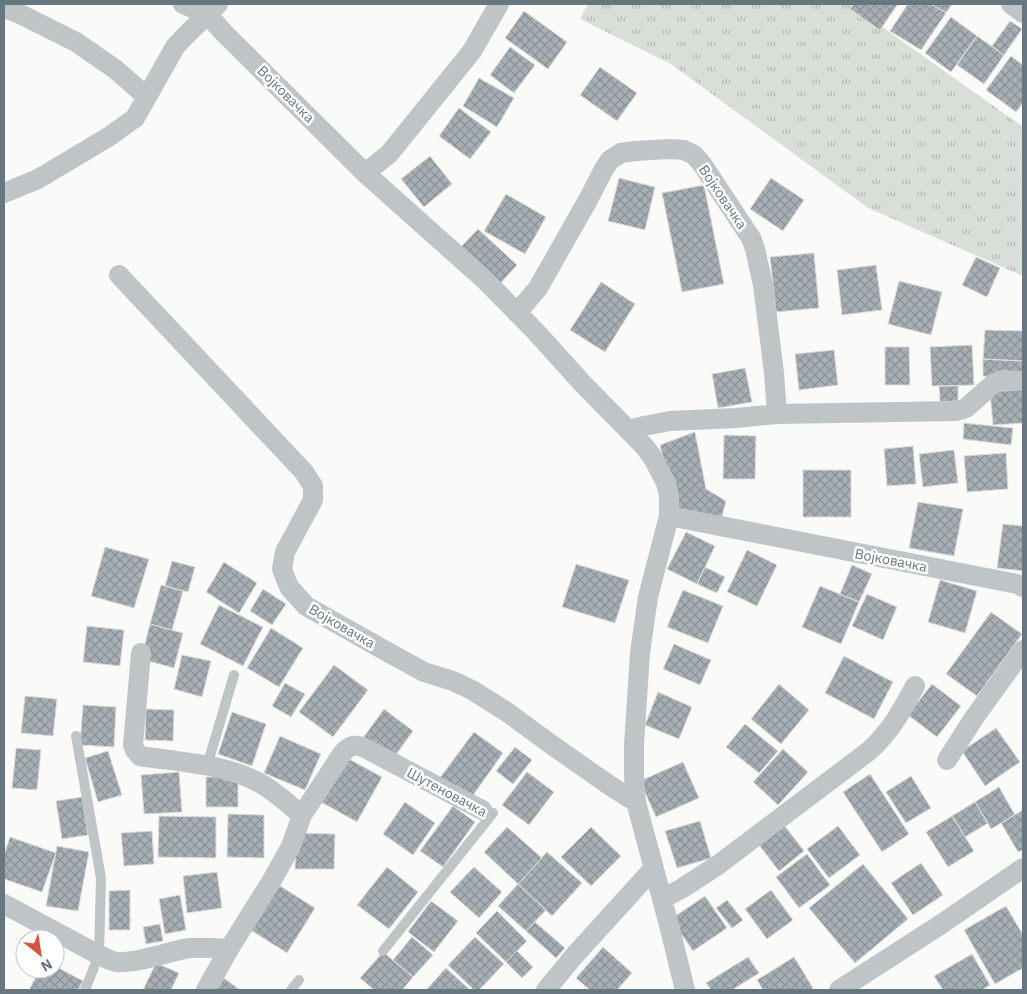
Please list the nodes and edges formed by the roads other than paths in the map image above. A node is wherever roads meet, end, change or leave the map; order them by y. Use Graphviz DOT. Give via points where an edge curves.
graph roads {
  1 [pos="183,4"];
  2 [pos="499,4"];
  3 [pos="1011,4"];
  4 [pos="4,8"];
  5 [pos="213,9"];
  6 [pos="1023,13"];
  7 [pos="147,97"];
  8 [pos="365,173"];
  9 [pos="4,193"];
  10 [pos="119,275"];
  11 [pos="517,314"];
  12 [pos="1023,381"];
  13 [pos="777,414"];
  14 [pos="629,430"];
  15 [pos="669,516"];
  16 [pos="1023,587"];
  17 [pos="1023,650"];
  18 [pos="141,653"];
  19 [pos="234,675"];
  20 [pos="915,686"];
  21 [pos="76,736"];
  22 [pos="947,760"];
  23 [pos="207,766"];
  24 [pos="636,802"];
  25 [pos="482,810"];
  26 [pos="302,815"];
  27 [pos="1023,868"];
  28 [pos="653,869"];
  29 [pos="662,899"];
  30 [pos="4,904"];
  31 [pos="229,949"];
  32 [pos="383,951"];
  33 [pos="99,956"];
  34 [pos="298,980"];
  35 [pos="85,990"];
  36 [pos="206,990"];
  37 [pos="290,990"];
  38 [pos="546,990"];
  39 [pos="685,990"];
  40 [pos="839,990"];
  1 -- 5 [label="street, Војковачка"];
  2 -- 8 [label="street" via="472,51 389,154"];
  3 -- 6 [label="street"];
  4 -- 7 [label="street" via="76,42 115,69"];
  5 -- 7 [label="street" via="175,46"];
  5 -- 8 [label="street, Војковачка" via="224,34"];
  7 -- 9 [label="street" via="135,118 110,136 38,179"];
  8 -- 11 [label="street, Војковачка" via="486,281"];
  10 -- 24 [label="street, Војковачка" via="304,472 313,486 313,500 285,552 282,569 289,587 306,606 424,672 472,690"];
  11 -- 13 [label="street, Војковачка" via="538,288 610,160 621,153 635,151 684,150 702,164 740,220 755,249 763,285"];
  11 -- 14 [label="street, Војковачка"];
  12 -- 13 [label="street" via="1002,380 993,384 966,408 956,411"];
  13 -- 14 [label="street" via="670,421"];
  14 -- 15 [label="street, Војковачка" via="653,458 666,483"];
  15 -- 16 [label="street, Војковачка"];
  15 -- 24 [label="street, Војковачка" via="648,597 640,653 634,745"];
  17 -- 22 [label="street"];
  18 -- 23 [label="street" via="135,750 140,756"];
  19 -- 23 [label="lane"];
  20 -- 29 [label="street" via="900,716 869,751 718,865"];
  21 -- 33 [label="lane" via="102,878"];
  23 -- 26 [label="street" via="240,774 262,784"];
  24 -- 28 [label="street, Војковачка"];
  25 -- 26 [label="street, Шутеновачка" via="354,745 342,754"];
  25 -- 32 [label="lane, Шутеновачка" via="493,813"];
  26 -- 31 [label="street, Шутеновачка" via="291,846"];
  27 -- 40 [label="street"];
  28 -- 29 [label="street, Војковачка"];
  28 -- 38 [label="street"];
  29 -- 39 [label="street, Војковачка"];
  30 -- 33 [label="street"];
  31 -- 33 [label="street" via="190,948 119,962"];
  31 -- 36 [label="street, Шутеновачка"];
  33 -- 35 [label="lane"];
  34 -- 37 [label="lane"];
}
